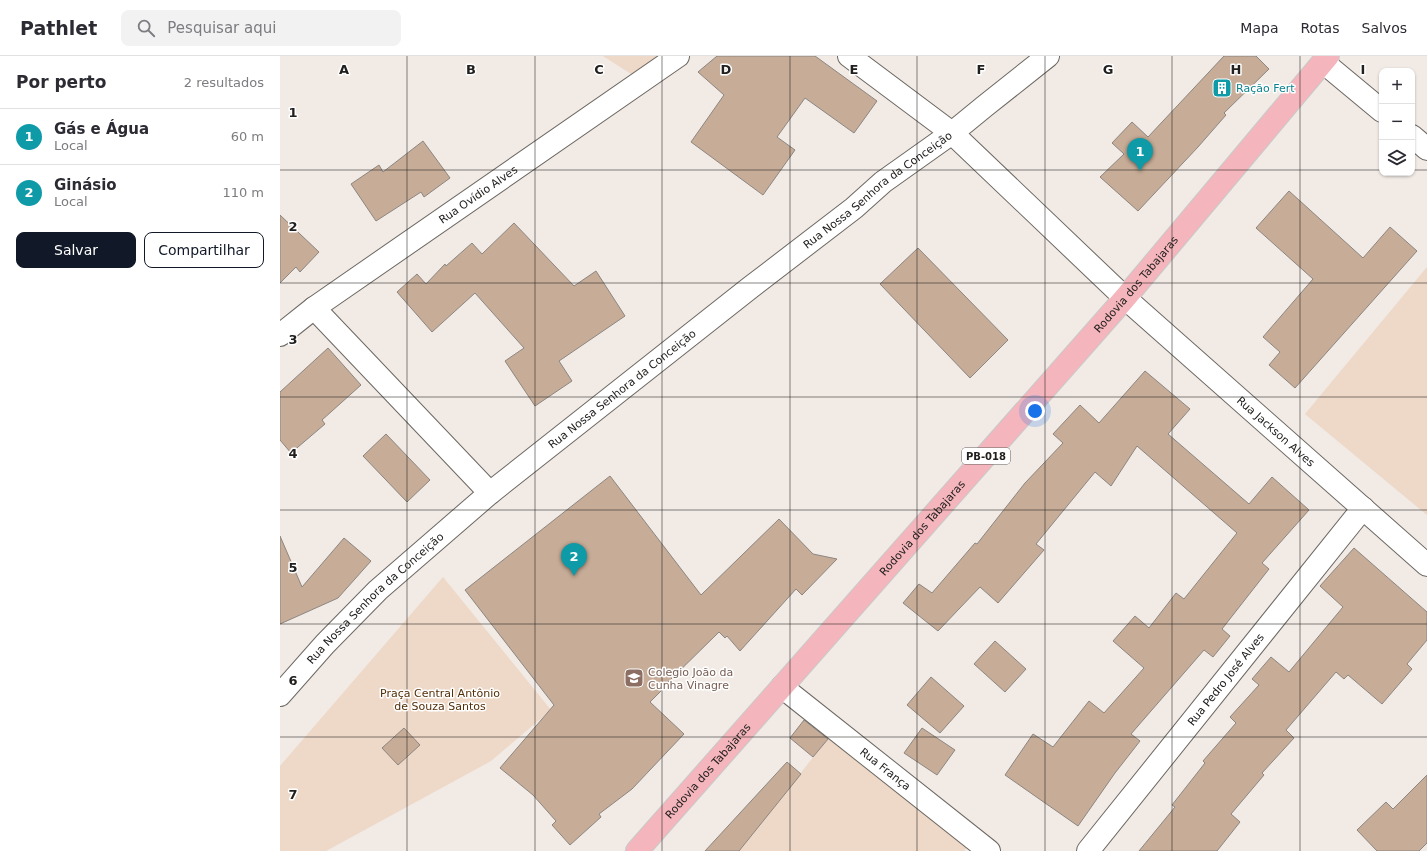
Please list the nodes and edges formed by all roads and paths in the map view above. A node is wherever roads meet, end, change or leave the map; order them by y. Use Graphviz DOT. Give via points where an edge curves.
graph roads {
  1 [pos="678,56"];
  2 [pos="849,56"];
  3 [pos="1048,56"];
  4 [pos="1326,59"];
  5 [pos="1379,108"];
  6 [pos="952,133"];
  7 [pos="1415,139"];
  8 [pos="1427,149"];
  9 [pos="1125,298"];
  10 [pos="314,308"];
  11 [pos="280,336"];
  12 [pos="490,493"];
  13 [pos="1362,508"];
  14 [pos="1427,565"];
  15 [pos="782,687"];
  16 [pos="280,695"];
  17 [pos="637,851"];
  18 [pos="989,851"];
  19 [pos="1088,851"];
  1 -- 10 [label="street, Rua Ovídio Alves"];
  2 -- 6 [label="street, Rua Jackson Alves"];
  3 -- 6 [label="street, Rua Nossa Senhora da Conceição"];
  4 -- 5 [label="street"];
  4 -- 9 [label="main road, Rodovia dos Tabajaras / PB-018"];
  6 -- 9 [label="street, Rua Jackson Alves"];
  6 -- 12 [label="street, Rua Nossa Senhora da Conceição" via="884,182"];
  7 -- 8 [label="street"];
  9 -- 13 [label="street, Rua Jackson Alves"];
  9 -- 15 [label="main road, Rodovia dos Tabajaras / PB-018"];
  10 -- 11 [label="street, Rua Ovídio Alves"];
  10 -- 12 [label="street"];
  12 -- 16 [label="street, Rua Nossa Senhora da Conceição" via="378,590"];
  13 -- 14 [label="street, Rua Jackson Alves"];
  13 -- 19 [label="street, Rua Pedro José Alves"];
  15 -- 17 [label="main road, Rodovia dos Tabajaras / PB-018"];
  15 -- 18 [label="street, Rua França"];
}
